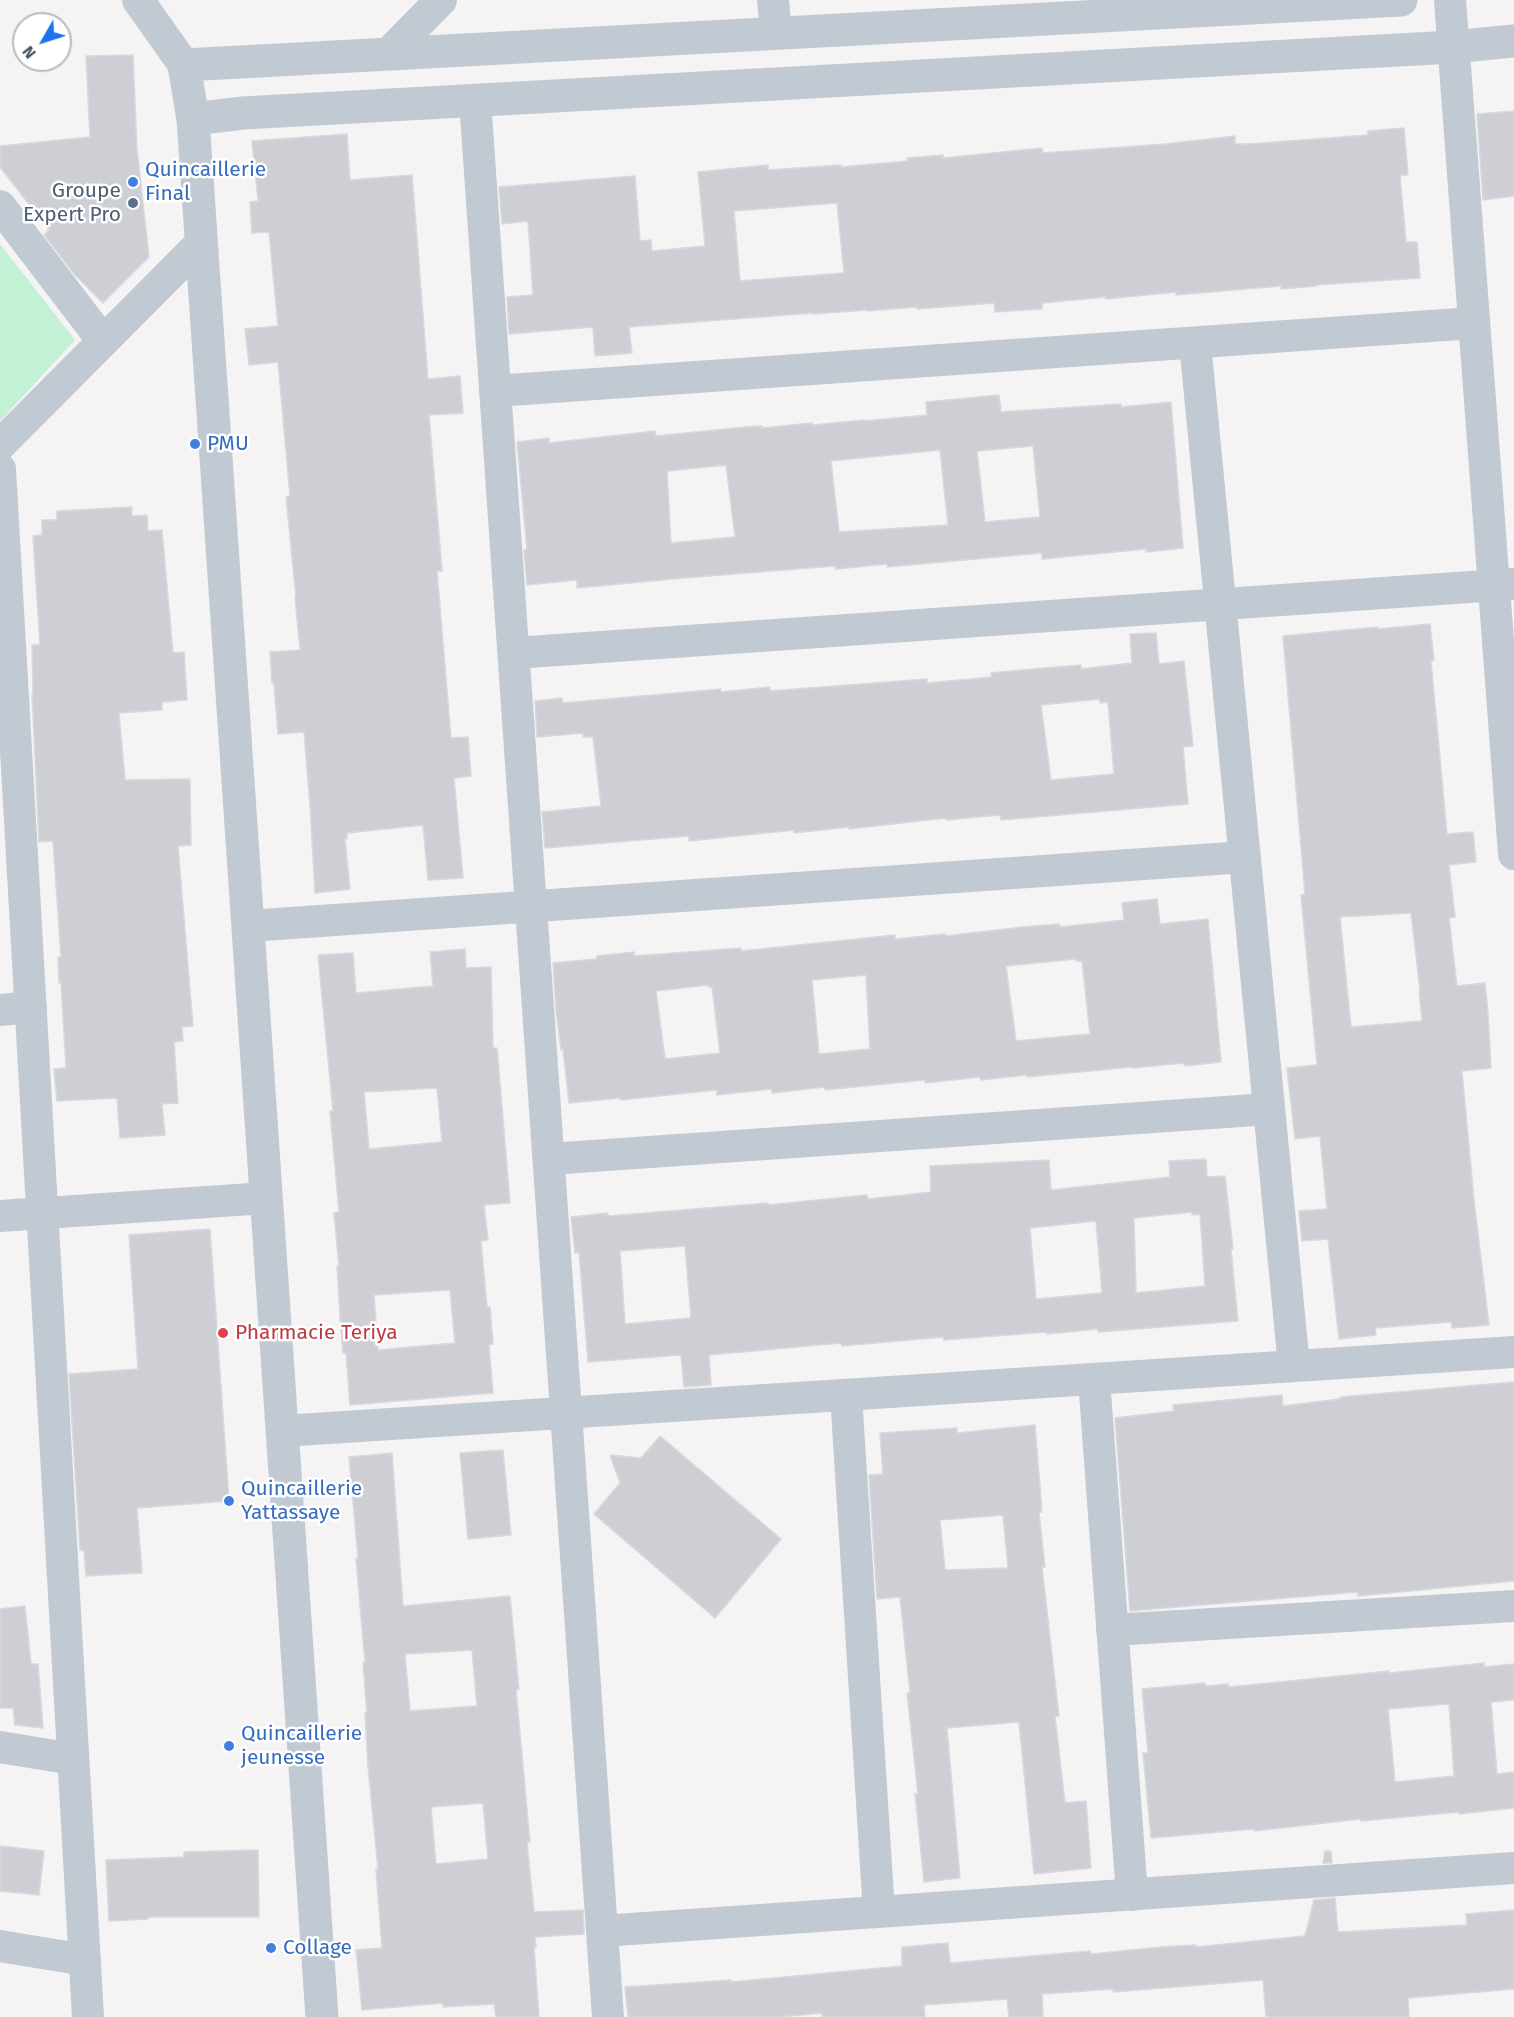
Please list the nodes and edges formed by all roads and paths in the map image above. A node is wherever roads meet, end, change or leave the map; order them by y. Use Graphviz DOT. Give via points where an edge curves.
graph roads {
  1 [pos="138,0"];
  2 [pos="441,0"];
  3 [pos="773,0"];
  4 [pos="1401,0"];
  5 [pos="1450,0"];
  6 [pos="776,33"];
  7 [pos="1514,41"];
  8 [pos="1454,47"];
  9 [pos="388,54"];
  10 [pos="184,65"];
  11 [pos="475,100"];
  12 [pos="193,119"];
  13 [pos="0,206"];
  14 [pos="201,243"];
  15 [pos="1474,323"];
  16 [pos="104,342"];
  17 [pos="1195,343"];
  18 [pos="495,391"];
  19 [pos="0,445"];
  20 [pos="0,469"];
  21 [pos="1504,585"];
  22 [pos="1220,604"];
  23 [pos="4,624"];
  24 [pos="514,653"];
  25 [pos="9,800"];
  26 [pos="1514,854"];
  27 [pos="1245,857"];
  28 [pos="531,906"];
  29 [pos="248,926"];
  30 [pos="31,1007"];
  31 [pos="0,1010"];
  32 [pos="1269,1109"];
  33 [pos="549,1159"];
  34 [pos="266,1198"];
  35 [pos="42,1214"];
  36 [pos="0,1216"];
  37 [pos="1514,1352"];
  38 [pos="1294,1366"];
  39 [pos="1094,1379"];
  40 [pos="846,1395"];
  41 [pos="566,1413"];
  42 [pos="282,1431"];
  43 [pos="1514,1606"];
  44 [pos="1112,1630"];
  45 [pos="0,1747"];
  46 [pos="73,1759"];
  47 [pos="1514,1868"];
  48 [pos="1132,1895"];
  49 [pos="879,1912"];
  50 [pos="602,1931"];
  51 [pos="0,1946"];
  52 [pos="84,1960"];
  53 [pos="88,2017"];
  54 [pos="322,2017"];
  55 [pos="608,2017"];
  1 -- 10 [label="street"];
  2 -- 9 [label="street"];
  3 -- 6 [label="street"];
  4 -- 6 [label="street"];
  5 -- 8 [label="street"];
  6 -- 9 [label="street"];
  7 -- 8 [label="street"];
  8 -- 11 [label="street"];
  8 -- 15 [label="street"];
  9 -- 10 [label="street"];
  10 -- 12 [label="street"];
  11 -- 12 [label="street"];
  11 -- 18 [label="street"];
  12 -- 14 [label="street"];
  13 -- 16 [label="street"];
  14 -- 16 [label="street"];
  14 -- 29 [label="street"];
  15 -- 17 [label="street"];
  15 -- 21 [label="street"];
  16 -- 19 [label="street"];
  17 -- 18 [label="street"];
  17 -- 22 [label="street"];
  18 -- 24 [label="street"];
  20 -- 23 [label="street"];
  21 -- 22 [label="street"];
  21 -- 26 [label="street"];
  22 -- 24 [label="street"];
  22 -- 27 [label="street"];
  23 -- 25 [label="street"];
  24 -- 28 [label="street"];
  25 -- 30 [label="street"];
  27 -- 28 [label="street"];
  27 -- 32 [label="street"];
  28 -- 29 [label="street"];
  28 -- 33 [label="street"];
  29 -- 34 [label="street"];
  30 -- 31 [label="street"];
  30 -- 35 [label="street"];
  32 -- 33 [label="street"];
  32 -- 38 [label="street"];
  33 -- 41 [label="street"];
  34 -- 35 [label="street"];
  34 -- 42 [label="street"];
  35 -- 36 [label="street"];
  35 -- 46 [label="street"];
  37 -- 38 [label="street"];
  38 -- 39 [label="street"];
  39 -- 40 [label="street"];
  39 -- 44 [label="street"];
  40 -- 41 [label="street"];
  40 -- 49 [label="street"];
  41 -- 42 [label="street"];
  41 -- 50 [label="street"];
  42 -- 54 [label="street"];
  43 -- 44 [label="street"];
  44 -- 48 [label="street"];
  45 -- 46 [label="street"];
  46 -- 52 [label="street"];
  47 -- 48 [label="street"];
  48 -- 49 [label="street"];
  49 -- 50 [label="street"];
  50 -- 55 [label="street"];
  51 -- 52 [label="street"];
  52 -- 53 [label="street"];
}
